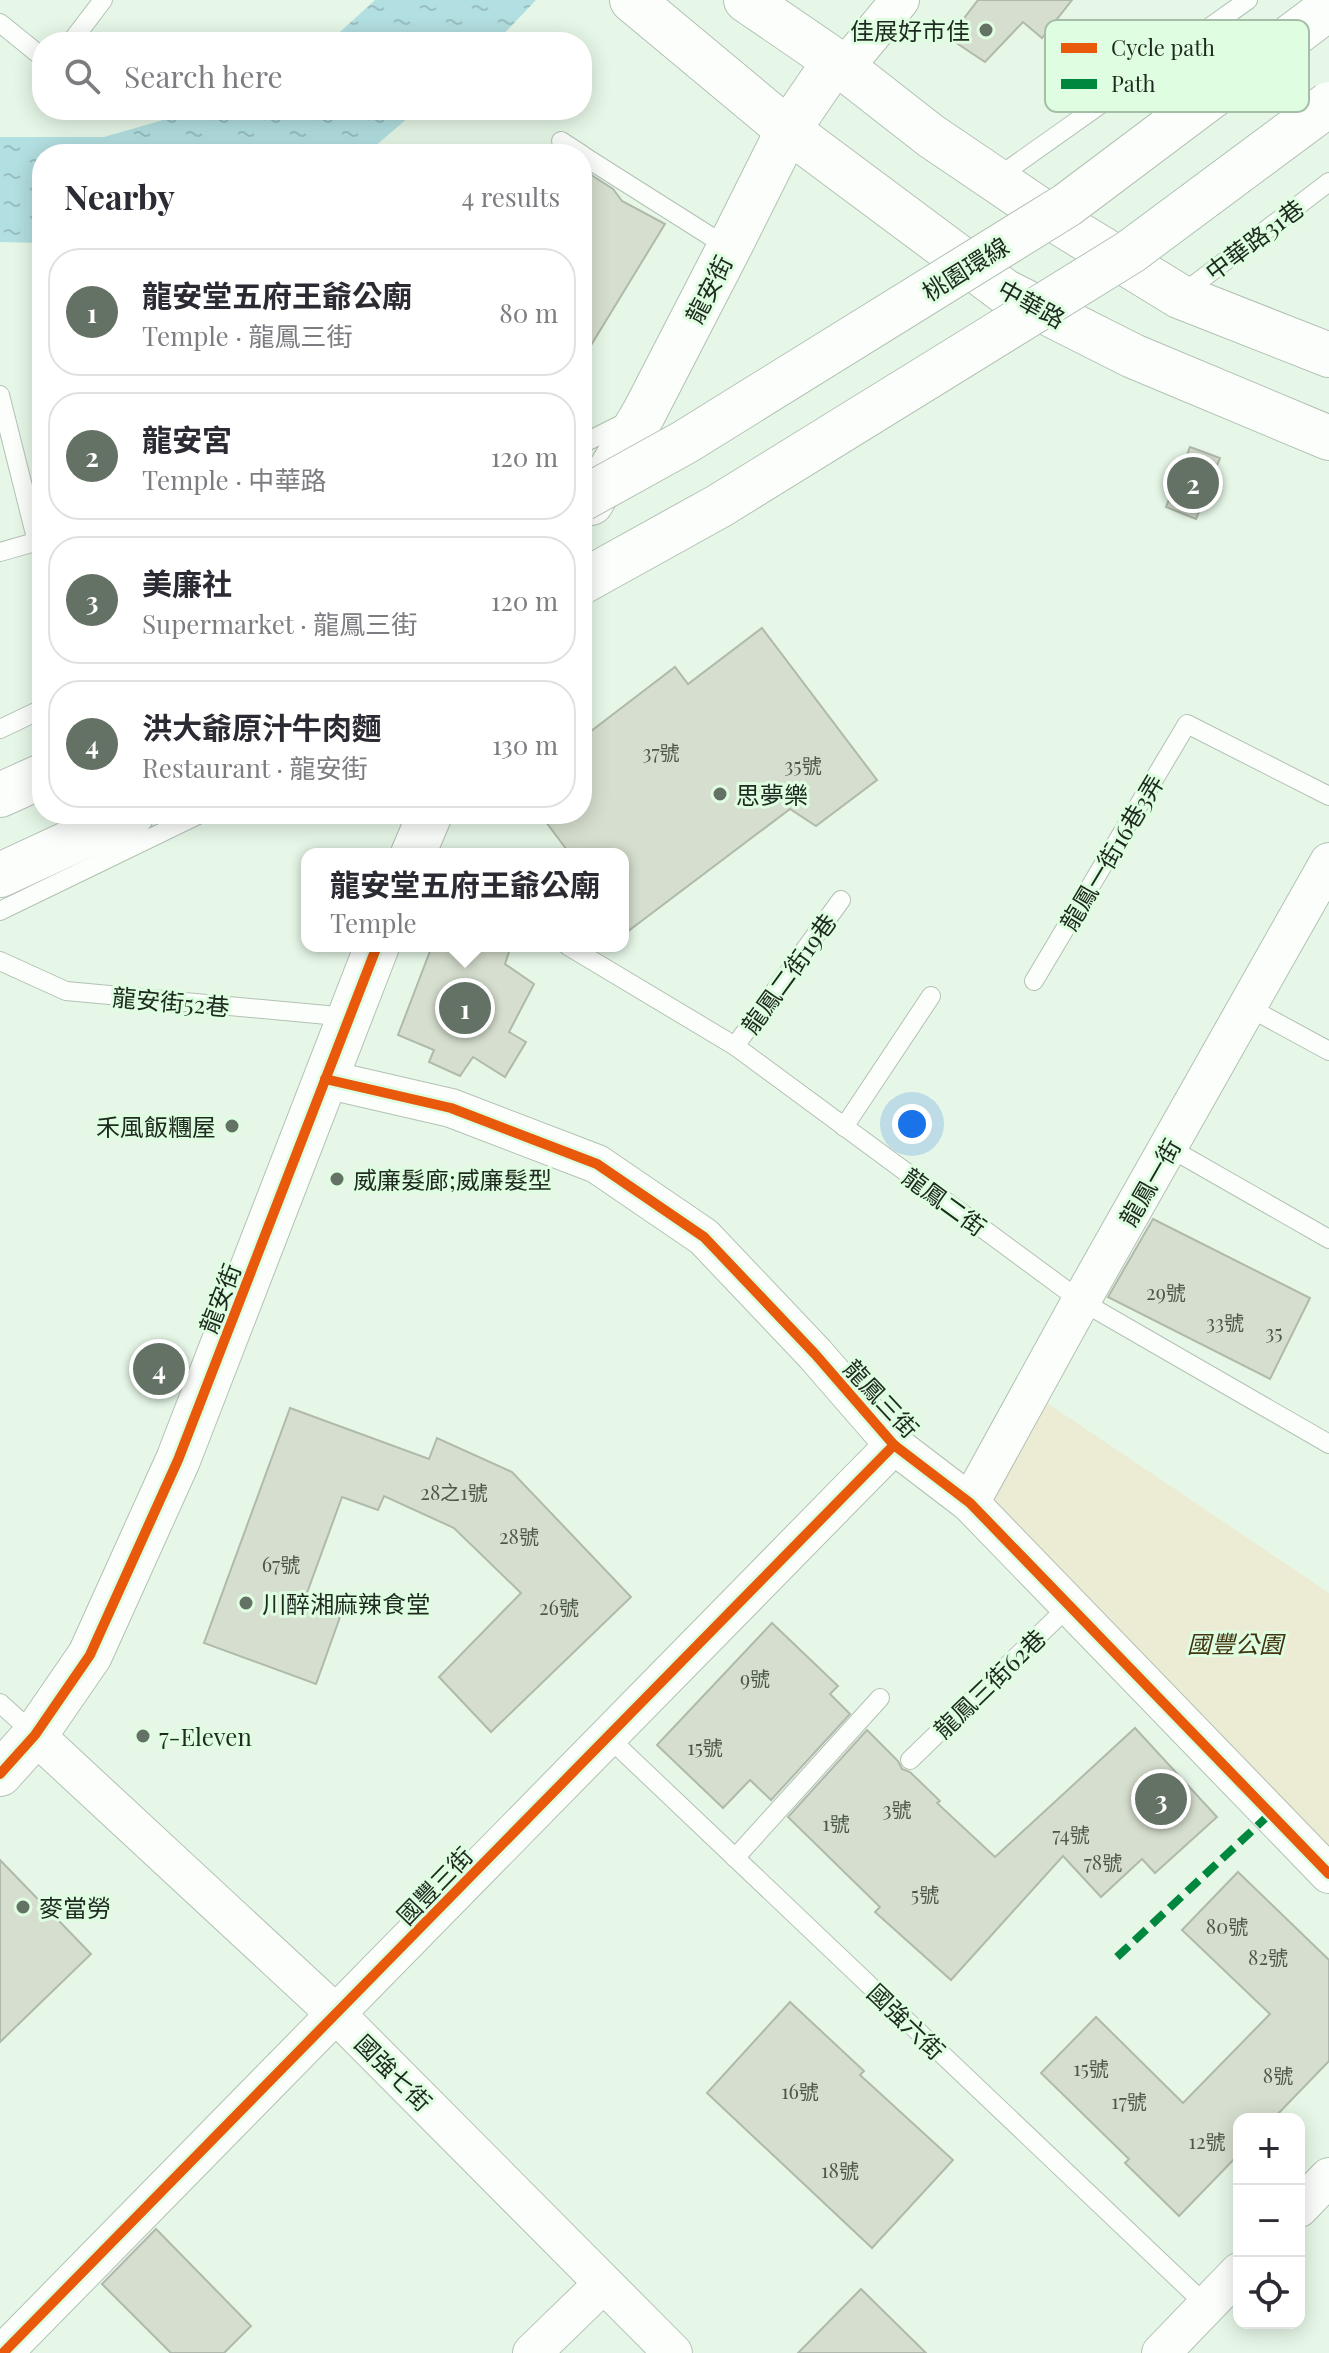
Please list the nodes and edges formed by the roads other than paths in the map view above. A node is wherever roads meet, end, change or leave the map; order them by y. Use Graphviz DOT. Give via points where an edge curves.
graph roads {
  1 [pos="103,0"];
  2 [pos="746,0"];
  3 [pos="900,0"];
  4 [pos="1248,0"];
  5 [pos="1329,8"];
  6 [pos="645,10"];
  7 [pos="1220,20"];
  8 [pos="0,23"];
  9 [pos="1309,23"];
  10 [pos="79,32"];
  11 [pos="32,49"];
  12 [pos="840,64"];
  13 [pos="1329,104"];
  14 [pos="1090,112"];
  15 [pos="1191,112"];
  16 [pos="788,130"];
  17 [pos="561,141"];
  18 [pos="566,144"];
  19 [pos="592,160"];
  20 [pos="995,179"];
  21 [pos="1329,182"];
  22 [pos="729,248"];
  23 [pos="1179,296"];
  24 [pos="1329,355"];
  25 [pos="0,395"];
  26 [pos="644,413"];
  27 [pos="592,429"];
  28 [pos="1329,438"];
  29 [pos="592,439"];
  30 [pos="592,493"];
  31 [pos="592,501"];
  32 [pos="32,512"];
  33 [pos="32,543"];
  34 [pos="0,552"];
  35 [pos="592,576"];
  36 [pos="32,714"];
  37 [pos="0,729"];
  38 [pos="32,781"];
  39 [pos="0,795"];
  40 [pos="1329,796"];
  41 [pos="110,824"];
  42 [pos="179,824"];
  43 [pos="426,824"];
  44 [pos="416,848"];
  45 [pos="1326,873"];
  46 [pos="0,875"];
  47 [pos="841,900"];
  48 [pos="0,911"];
  49 [pos="375,952"];
  50 [pos="578,952"];
  51 [pos="0,961"];
  52 [pos="1034,981"];
  53 [pos="931,996"];
  54 [pos="1248,1007"];
  55 [pos="349,1017"];
  56 [pos="735,1046"];
  57 [pos="1329,1051"];
  58 [pos="325,1079"];
  59 [pos="844,1127"];
  60 [pos="1168,1147"];
  61 [pos="1329,1239"];
  62 [pos="1081,1301"];
  63 [pos="1329,1444"];
  64 [pos="894,1445"];
  65 [pos="970,1503"];
  66 [pos="1069,1606"];
  67 [pos="880,1698"];
  68 [pos="0,1703"];
  69 [pos="35,1735"];
  70 [pos="607,1736"];
  71 [pos="910,1760"];
  72 [pos="0,1774"];
  73 [pos="735,1858"];
  74 [pos="1329,1874"];
  75 [pos="337,2015"];
  76 [pos="1329,2177"];
  77 [pos="1305,2202"];
  78 [pos="1233,2278"];
  79 [pos="603,2284"];
  80 [pos="1207,2306"];
  81 [pos="3,2353"];
  82 [pos="532,2353"];
  83 [pos="673,2353"];
  84 [pos="1161,2353"];
  1 -- 10 [label="lane"];
  2 -- 12 [label="main road"];
  3 -- 12 [label="street"];
  4 -- 7 [label="lane"];
  5 -- 9 [label="main road, 桃園環線, bridge"];
  6 -- 16 [label="main road, 中華路"];
  8 -- 11 [label="lane"];
  12 -- 16 [label="main road, 龍安街"];
  12 -- 20 [label="main road"];
  13 -- 35 [label="main road, bridge" via="1130,252 719,506"];
  14 -- 20 [label="lane"];
  15 -- 30 [label="main road, 桃園環線, bridge" via="1067,205 685,442"];
  16 -- 22 [label="main road, 龍安街"];
  16 -- 28 [label="main road, 中華路" via="1004,291 1133,356"];
  17 -- 18 [label="lane"];
  19 -- 22 [label="lane"];
  20 -- 23 [label="main road"];
  21 -- 23 [label="lane, 中華路31巷"];
  22 -- 26 [label="main road, 龍安街"];
  23 -- 24 [label="main road"];
  25 -- 32 [label="lane"];
  26 -- 27 [label="lane"];
  26 -- 29 [label="lane"];
  26 -- 31 [label="main road, 龍安街"];
  33 -- 34 [label="lane"];
  36 -- 37 [label="lane"];
  38 -- 39 [label="main road"];
  40 -- 52 [label="lane, 龍鳳一街16巷3弄" via="1187,724"];
  41 -- 46 [label="main road"];
  42 -- 48 [label="lane"];
  43 -- 44 [label="main road"];
  45 -- 54 [label="street, 龍鳳一街"];
  47 -- 56 [label="lane, 龍鳳二街19巷"];
  49 -- 55 [label="main road, 龍安街"];
  50 -- 56 [label="lane, 龍鳳二街"];
  51 -- 55 [label="lane, 龍安街52巷" via="66,991"];
  53 -- 59 [label="lane"];
  54 -- 57 [label="lane"];
  54 -- 60 [label="street, 龍鳳一街"];
  55 -- 58 [label="main road, 龍安街"];
  56 -- 59 [label="lane, 龍鳳二街"];
  58 -- 64 [label="street, 龍鳳三街" via="451,1108 597,1164 704,1237"];
  58 -- 69 [label="main road, 龍安街" via="178,1460 90,1655"];
  59 -- 62 [label="lane, 龍鳳二街"];
  60 -- 61 [label="lane"];
  60 -- 62 [label="street, 龍鳳一街"];
  62 -- 63 [label="lane, 龍鳳二街"];
  62 -- 65 [label="street, 龍鳳一街"];
  64 -- 65 [label="street, 龍鳳三街"];
  64 -- 70 [label="street, 國豐三街"];
  65 -- 66 [label="street, 龍鳳三街"];
  66 -- 71 [label="lane, 龍鳳三街62巷"];
  66 -- 74 [label="street, 龍鳳三街"];
  67 -- 73 [label="lane"];
  68 -- 69 [label="lane"];
  69 -- 72 [label="main road, 龍安街"];
  69 -- 75 [label="street, 國強七街"];
  70 -- 73 [label="lane, 國強六街"];
  70 -- 75 [label="street, 國豐三街"];
  73 -- 80 [label="lane, 國強六街"];
  75 -- 79 [label="street, 國強七街"];
  75 -- 81 [label="street, 國豐三街"];
  76 -- 77 [label="street"];
  78 -- 80 [label="street"];
  79 -- 82 [label="street"];
  79 -- 83 [label="street, 國強七街"];
  80 -- 84 [label="street"];
}
